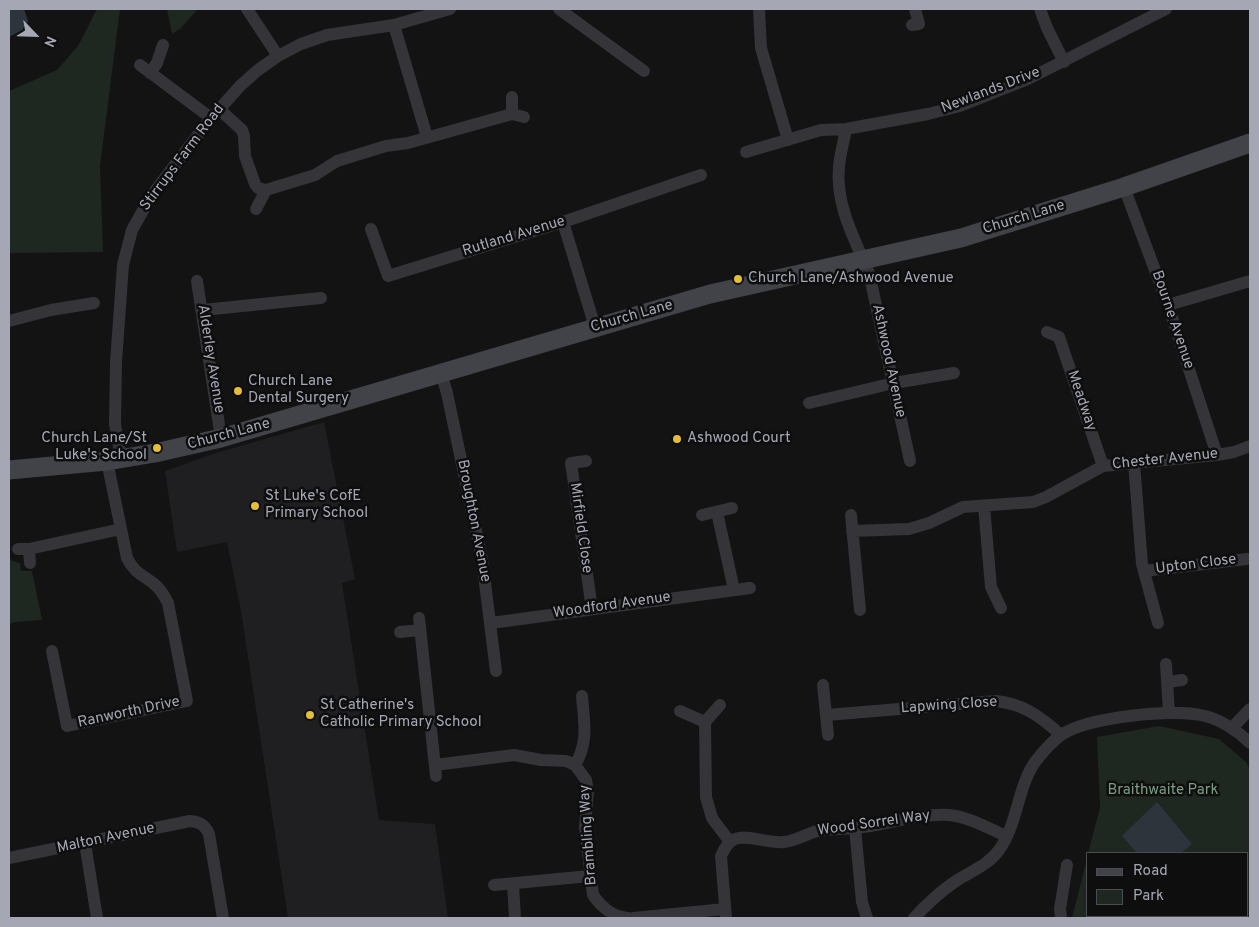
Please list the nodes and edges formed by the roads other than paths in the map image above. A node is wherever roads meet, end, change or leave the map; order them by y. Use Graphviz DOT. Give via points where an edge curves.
graph roads {
  1 [pos="247,9"];
  2 [pos="450,9"];
  3 [pos="559,9"];
  4 [pos="759,9"];
  5 [pos="915,9"];
  6 [pos="1040,9"];
  7 [pos="1166,9"];
  8 [pos="919,24"];
  9 [pos="394,25"];
  10 [pos="163,45"];
  11 [pos="278,56"];
  12 [pos="1064,62"];
  13 [pos="644,71"];
  14 [pos="512,97"];
  15 [pos="215,114"];
  16 [pos="846,129"];
  17 [pos="427,137"];
  18 [pos="788,140"];
  19 [pos="1250,143"];
  20 [pos="746,152"];
  21 [pos="701,175"];
  22 [pos="1124,187"];
  23 [pos="266,190"];
  24 [pos="256,208"];
  25 [pos="563,222"];
  26 [pos="371,228"];
  27 [pos="864,261"];
  28 [pos="197,281"];
  29 [pos="1250,281"];
  30 [pos="321,298"];
  31 [pos="94,304"];
  32 [pos="1168,304"];
  33 [pos="203,310"];
  34 [pos="9,321"];
  35 [pos="596,327"];
  36 [pos="1046,332"];
  37 [pos="441,373"];
  38 [pos="954,373"];
  39 [pos="894,383"];
  40 [pos="809,403"];
  41 [pos="221,438"];
  42 [pos="1250,446"];
  43 [pos="1217,455"];
  44 [pos="114,460"];
  45 [pos="586,461"];
  46 [pos="910,461"];
  47 [pos="1134,463"];
  48 [pos="1103,466"];
  49 [pos="9,470"];
  50 [pos="984,506"];
  51 [pos="732,508"];
  52 [pos="717,512"];
  53 [pos="702,515"];
  54 [pos="851,515"];
  55 [pos="120,529"];
  56 [pos="852,531"];
  57 [pos="1249,558"];
  58 [pos="30,563"];
  59 [pos="1144,571"];
  60 [pos="750,588"];
  61 [pos="734,590"];
  62 [pos="592,608"];
  63 [pos="1001,608"];
  64 [pos="860,610"];
  65 [pos="491,622"];
  66 [pos="1158,623"];
  67 [pos="400,632"];
  68 [pos="52,651"];
  69 [pos="1166,664"];
  70 [pos="496,671"];
  71 [pos="1182,680"];
  72 [pos="1167,682"];
  73 [pos="823,685"];
  74 [pos="582,696"];
  75 [pos="720,706"];
  76 [pos="1250,709"];
  77 [pos="680,711"];
  78 [pos="1169,713"];
  79 [pos="827,715"];
  80 [pos="705,722"];
  81 [pos="1232,728"];
  82 [pos="828,735"];
  83 [pos="1061,735"];
  84 [pos="1250,743"];
  85 [pos="575,765"];
  86 [pos="855,828"];
  87 [pos="1006,836"];
  88 [pos="730,842"];
  89 [pos="85,843"];
  90 [pos="9,858"];
  91 [pos="1067,865"];
  92 [pos="590,876"];
  93 [pos="513,884"];
  94 [pos="494,885"];
  95 [pos="725,913"];
  96 [pos="97,918"];
  97 [pos="223,918"];
  98 [pos="516,918"];
  99 [pos="628,918"];
  100 [pos="633,918"];
  101 [pos="867,918"];
  102 [pos="914,918"];
  103 [pos="1061,918"];
  1 -- 11 [label="street"];
  2 -- 9 [label="street, Stirrups Farm Road"];
  3 -- 13 [label="street"];
  4 -- 18 [label="street" via="762,48"];
  5 -- 8 [label="street"];
  6 -- 12 [label="street"];
  7 -- 12 [label="street, Newlands Drive"];
  9 -- 11 [label="street, Stirrups Farm Road" via="327,35"];
  9 -- 17 [label="street"];
  10 -- 15 [label="street" via="157,63 145,69"];
  11 -- 15 [label="street, Stirrups Farm Road" via="240,86"];
  12 -- 16 [label="street, Newlands Drive" via="1028,80 960,106"];
  14 -- 17 [label="street" via="518,115"];
  15 -- 23 [label="street" via="242,130 245,156 255,184"];
  15 -- 44 [label="street, Stirrups Farm Road" via="150,198 132,230 127,247 116,362"];
  16 -- 18 [label="street, Newlands Drive" via="821,130"];
  16 -- 27 [label="street, Ashwood Avenue" via="839,189"];
  17 -- 23 [label="street" via="337,161 315,175"];
  18 -- 20 [label="street, Newlands Drive"];
  19 -- 22 [label="main road, Church Lane"];
  21 -- 25 [label="street, Rutland Avenue" via="688,185"];
  22 -- 27 [label="main road, Church Lane" via="961,238"];
  22 -- 32 [label="street, Bourne Avenue"];
  23 -- 24 [label="street"];
  25 -- 26 [label="street, Rutland Avenue" via="388,276"];
  25 -- 35 [label="street"];
  27 -- 35 [label="main road, Church Lane" via="710,294"];
  27 -- 39 [label="street, Ashwood Avenue"];
  28 -- 33 [label="street, Alderley Avenue"];
  29 -- 32 [label="street"];
  30 -- 33 [label="street"];
  31 -- 34 [label="street" via="51,310"];
  32 -- 43 [label="street, Bourne Avenue"];
  33 -- 41 [label="street, Alderley Avenue"];
  35 -- 37 [label="main road, Church Lane"];
  36 -- 48 [label="street, Meadway" via="1062,331"];
  37 -- 41 [label="main road, Church Lane"];
  37 -- 65 [label="street, Broughton Avenue" via="482,559"];
  38 -- 39 [label="street"];
  39 -- 40 [label="street"];
  39 -- 46 [label="street, Ashwood Avenue"];
  41 -- 44 [label="main road, Church Lane"];
  42 -- 43 [label="street, Chester Avenue"];
  43 -- 47 [label="street, Chester Avenue"];
  44 -- 49 [label="main road, Church Lane"];
  44 -- 55 [label="street, Ranworth Drive"];
  45 -- 62 [label="street, Mirfield Close" via="571,463"];
  47 -- 48 [label="street, Chester Avenue"];
  47 -- 59 [label="street"];
  48 -- 50 [label="street, Chester Avenue" via="1033,502"];
  50 -- 56 [label="street, Chester Avenue" via="963,507 909,529"];
  50 -- 63 [label="street" via="991,587"];
  51 -- 52 [label="street"];
  52 -- 53 [label="street"];
  52 -- 61 [label="street"];
  54 -- 56 [label="street"];
  55 -- 58 [label="street" via="23,549"];
  55 -- 68 [label="street, Ranworth Drive" via="126,558 131,566 162,592 168,603 187,701 67,726"];
  56 -- 64 [label="street"];
  57 -- 59 [label="street, Upton Close"];
  59 -- 66 [label="street"];
  60 -- 61 [label="street, Woodford Avenue"];
  61 -- 62 [label="street, Woodford Avenue"];
  62 -- 65 [label="street, Woodford Avenue"];
  65 -- 70 [label="street, Broughton Avenue"];
  67 -- 85 [label="street, Brambling Way" via="419,624 436,771 514,755"];
  69 -- 72 [label="street"];
  71 -- 72 [label="street"];
  72 -- 78 [label="street"];
  73 -- 79 [label="street"];
  74 -- 85 [label="street, Brambling Way" via="585,737"];
  75 -- 80 [label="street"];
  76 -- 81 [label="street"];
  77 -- 80 [label="street"];
  78 -- 81 [label="street" via="1205,716"];
  78 -- 83 [label="street" via="1086,723"];
  79 -- 82 [label="street"];
  79 -- 83 [label="street, Lapwing Close" via="1011,702 1042,718"];
  80 -- 88 [label="street" via="706,797 712,818"];
  81 -- 84 [label="street"];
  83 -- 87 [label="street" via="1045,749 1026,777"];
  85 -- 92 [label="street, Brambling Way" via="586,780 588,791 585,827"];
  86 -- 87 [label="street, Wood Sorrel Way" via="936,815 965,819"];
  86 -- 88 [label="street, Wood Sorrel Way" via="821,830 785,842 744,838"];
  86 -- 101 [label="street" via="862,902"];
  87 -- 102 [label="street" via="990,860 939,893"];
  88 -- 95 [label="street" via="721,856"];
  89 -- 90 [label="street, Malton Avenue"];
  89 -- 96 [label="street"];
  89 -- 97 [label="street, Malton Avenue" via="190,822 203,824 209,834"];
  91 -- 103 [label="street"];
  92 -- 93 [label="street"];
  92 -- 99 [label="street, Brambling Way" via="593,895 600,905 618,917"];
  93 -- 94 [label="street"];
  93 -- 98 [label="street"];
  95 -- 100 [label="street"];
}
